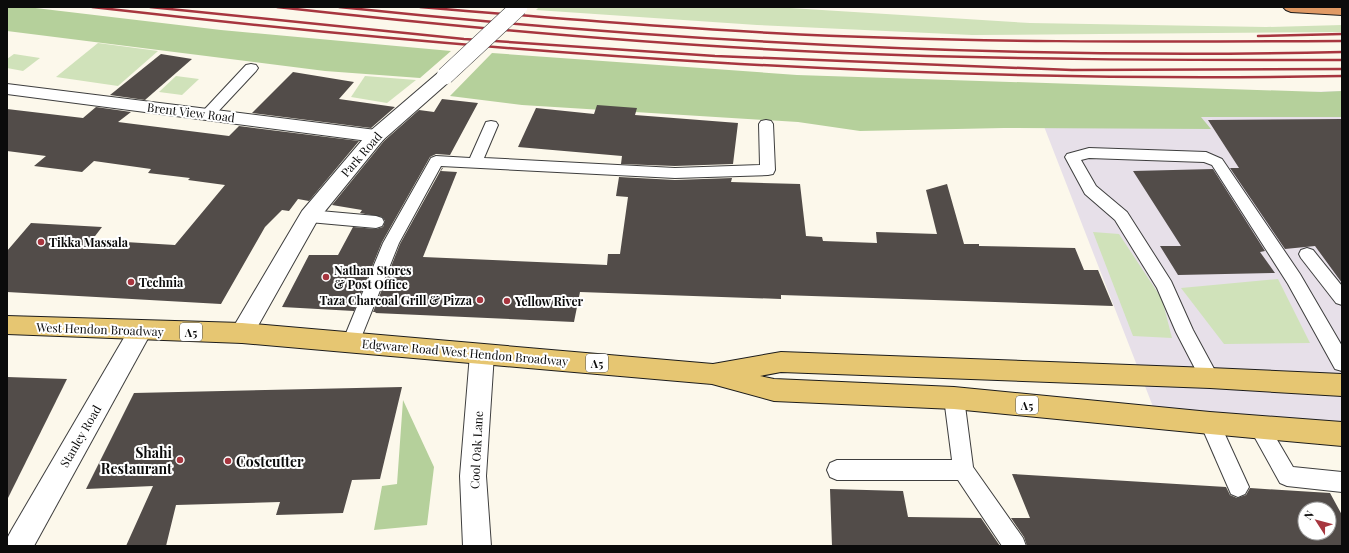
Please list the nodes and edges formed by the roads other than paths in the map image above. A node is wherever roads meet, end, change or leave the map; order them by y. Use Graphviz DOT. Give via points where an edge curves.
graph roads {
  1 [pos="518,7"];
  2 [pos="1291,7"];
  3 [pos="1342,10"];
  4 [pos="252,68"];
  5 [pos="7,88"];
  6 [pos="208,114"];
  7 [pos="766,124"];
  8 [pos="492,126"];
  9 [pos="376,136"];
  10 [pos="475,163"];
  11 [pos="309,216"];
  12 [pos="376,222"];
  13 [pos="1307,254"];
  14 [pos="1342,298"];
  15 [pos="7,325"];
  16 [pos="140,331"];
  17 [pos="242,333"];
  18 [pos="352,343"];
  19 [pos="482,354"];
  20 [pos="1342,363"];
  21 [pos="712,374"];
  22 [pos="1210,378"];
  23 [pos="1342,385"];
  24 [pos="954,398"];
  25 [pos="1210,423"];
  26 [pos="1259,427"];
  27 [pos="1342,434"];
  28 [pos="837,470"];
  29 [pos="963,470"];
  30 [pos="1342,482"];
  31 [pos="1238,487"];
  32 [pos="20,543"];
  33 [pos="477,546"];
  34 [pos="1015,546"];
  1 -- 9 [label="street, Park Road, bridge"];
  2 -- 3 [label="highway"];
  4 -- 6 [label="lane"];
  5 -- 6 [label="street, Brent View Road"];
  6 -- 9 [label="street, Brent View Road"];
  7 -- 10 [label="lane" via="768,170 675,172"];
  8 -- 10 [label="lane"];
  9 -- 11 [label="street, Park Road"];
  10 -- 18 [label="lane" via="436,161 391,242"];
  11 -- 12 [label="lane"];
  11 -- 17 [label="street, Park Road"];
  13 -- 14 [label="lane"];
  15 -- 16 [label="main road, West Hendon Broadway / A5"];
  16 -- 17 [label="main road, West Hendon Broadway / A5"];
  16 -- 32 [label="street, Stanley Road"];
  17 -- 18 [label="main road, Edgware Road West Hendon Broadway / A5"];
  18 -- 19 [label="main road, Edgware Road West Hendon Broadway / A5"];
  19 -- 21 [label="main road, Edgware Road West Hendon Broadway / A5"];
  19 -- 33 [label="street, Cool Oak Lane" via="473,476"];
  20 -- 22 [label="lane" via="1294,279 1217,162 1206,157 1089,153 1072,157 1090,190 1121,216 1165,286 1185,332"];
  21 -- 22 [label="main road, A5" via="780,362"];
  21 -- 24 [label="main road, A5" via="774,390"];
  22 -- 23 [label="main road, A5"];
  24 -- 25 [label="main road, A5"];
  24 -- 29 [label="lane"];
  25 -- 26 [label="main road, A5"];
  25 -- 31 [label="lane"];
  26 -- 27 [label="main road, A5"];
  26 -- 30 [label="lane" via="1287,476"];
  28 -- 29 [label="lane"];
  29 -- 34 [label="lane"];
}
